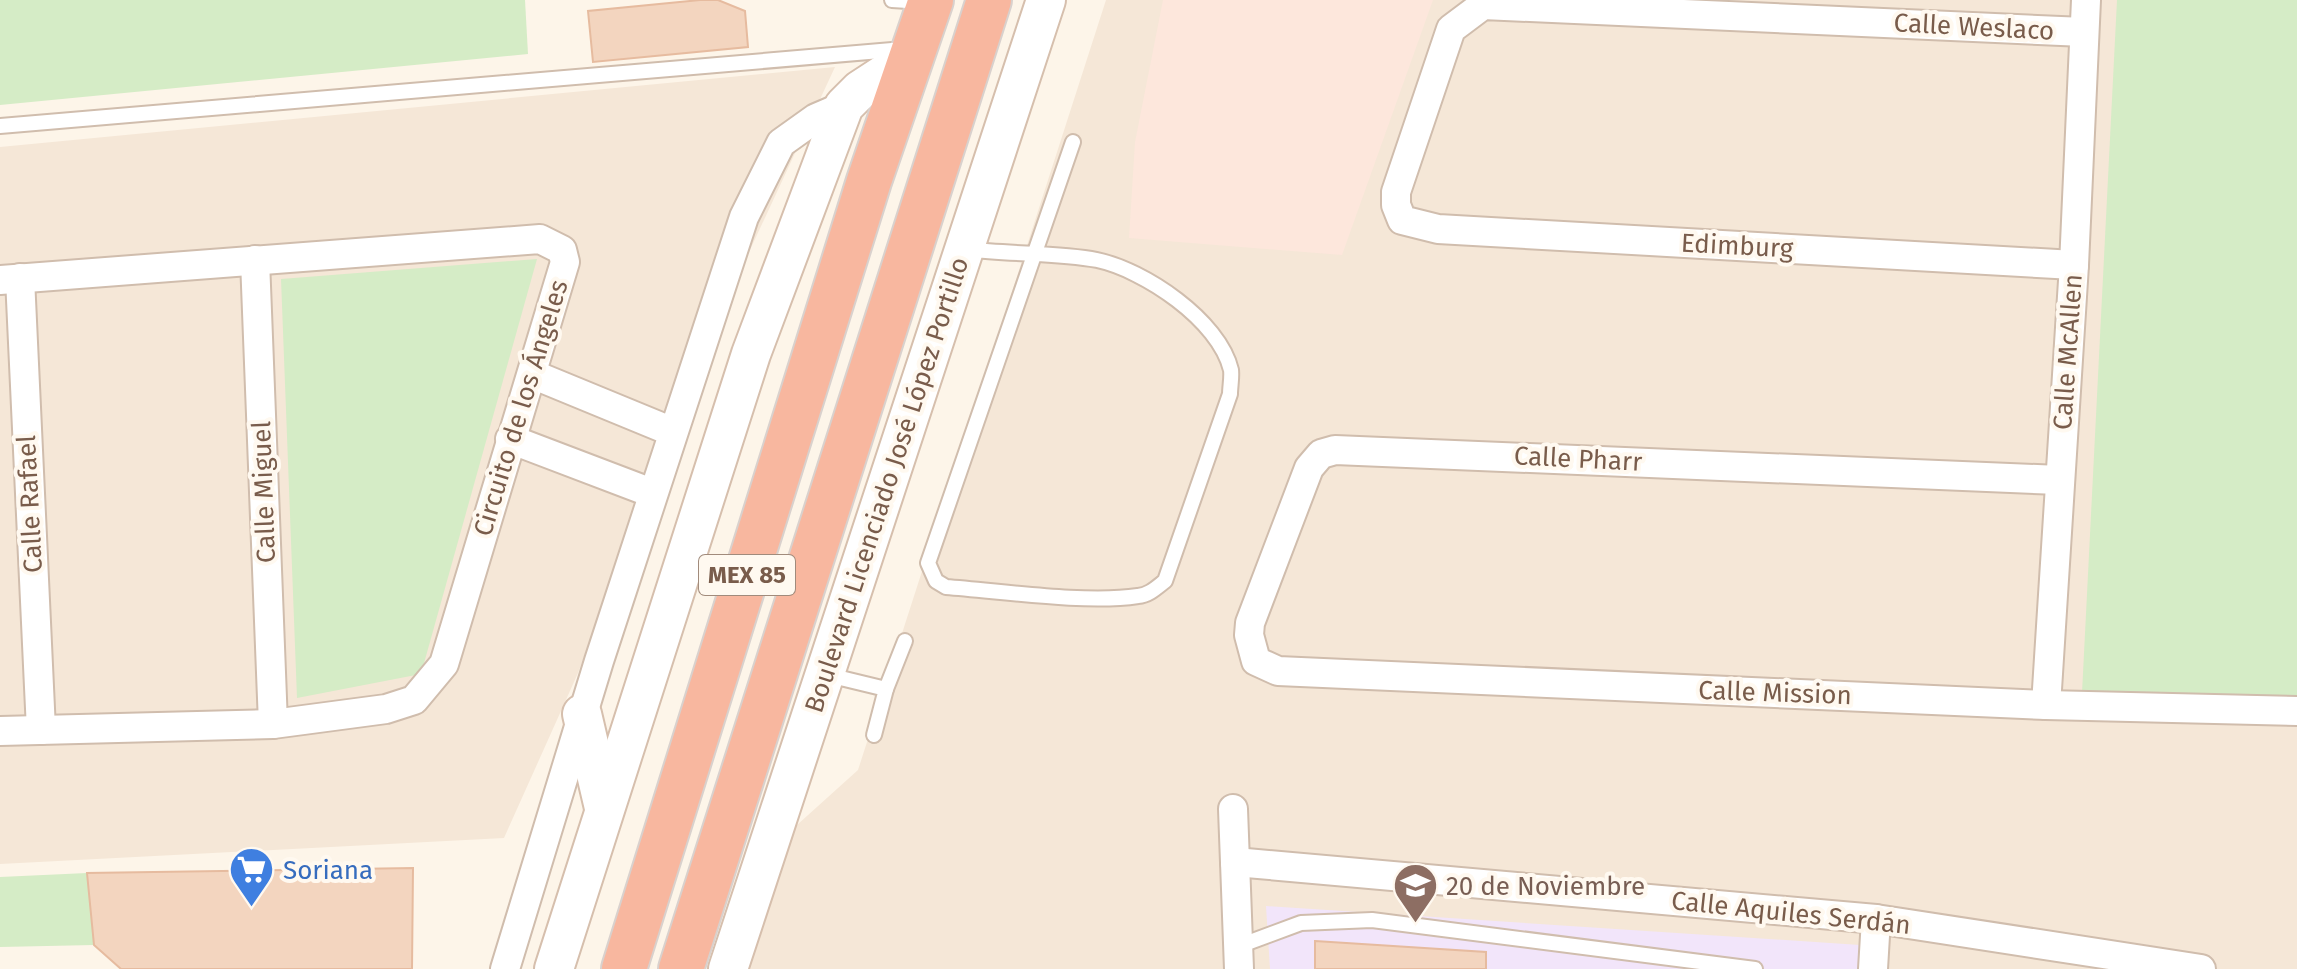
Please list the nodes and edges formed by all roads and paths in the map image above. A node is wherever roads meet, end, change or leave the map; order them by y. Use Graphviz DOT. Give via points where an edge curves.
graph roads {
  1 [pos="989,0"];
  2 [pos="1046,0"];
  3 [pos="2086,0"];
  4 [pos="918,1"];
  5 [pos="2084,32"];
  6 [pos="911,53"];
  7 [pos="844,106"];
  8 [pos="0,126"];
  9 [pos="1073,142"];
  10 [pos="1402,220"];
  11 [pos="966,248"];
  12 [pos="1036,257"];
  13 [pos="255,260"];
  14 [pos="2074,265"];
  15 [pos="10,279"];
  16 [pos="532,374"];
  17 [pos="673,432"];
  18 [pos="510,439"];
  19 [pos="2059,480"];
  20 [pos="652,493"];
  21 [pos="905,641"];
  22 [pos="1256,661"];
  23 [pos="824,674"];
  24 [pos="886,689"];
  25 [pos="2046,705"];
  26 [pos="2297,711"];
  27 [pos="582,714"];
  28 [pos="273,724"];
  29 [pos="41,730"];
  30 [pos="0,731"];
  31 [pos="874,735"];
  32 [pos="604,808"];
  33 [pos="1233,809"];
  34 [pos="1235,862"];
  35 [pos="1876,919"];
  36 [pos="1239,958"];
  37 [pos="551,962"];
  38 [pos="505,969"];
  39 [pos="624,969"];
  40 [pos="681,969"];
  41 [pos="728,969"];
  42 [pos="1755,969"];
  43 [pos="1873,969"];
  44 [pos="2201,969"];
  1 -- 40 [label="highway, Boulevard Licenciado José López Portillo / MEX 85"];
  2 -- 11 [label="street, Boulevard Licenciado José López Portillo"];
  3 -- 5 [label="street, Calle McAllen"];
  4 -- 6 [label="highway, MEX 85"];
  5 -- 10 [label="street, Calle Weslaco" via="1483,5 1451,29 1441,54 1396,192"];
  5 -- 14 [label="street, Calle McAllen"];
  6 -- 7 [label="street"];
  6 -- 8 [label="lane"];
  6 -- 39 [label="highway, MEX 85"];
  7 -- 17 [label="street" via="801,127 781,143 766,167 744,217"];
  7 -- 32 [label="street" via="751,354"];
  9 -- 12 [label="lane"];
  10 -- 14 [label="street, Edimburg" via="1438,229"];
  11 -- 12 [label="lane"];
  11 -- 23 [label="street, Boulevard Licenciado José López Portillo"];
  12 -- 12 [label="lane" via="1096,260 1153,283 1207,328 1231,370 1230,394 1165,581 1151,592 1091,597 946,587 931,573 928,563"];
  13 -- 15 [label="street, Circuito de los Ángeles"];
  13 -- 16 [label="street, Circuito de los Ángeles" via="540,239 553,243 562,250 563,272"];
  13 -- 28 [label="street, Calle Miguel"];
  14 -- 19 [label="street, Calle McAllen"];
  15 -- 29 [label="street, Calle Rafael"];
  16 -- 17 [label="street"];
  16 -- 18 [label="street, Circuito de los Ángeles"];
  17 -- 20 [label="street"];
  18 -- 20 [label="street"];
  18 -- 28 [label="street, Circuito de los Ángeles" via="444,664 431,682 414,700 386,709"];
  19 -- 22 [label="street, Calle Pharr" via="1335,450 1321,454 1309,468 1250,623"];
  19 -- 25 [label="street, Calle McAllen"];
  20 -- 27 [label="street"];
  21 -- 24 [label="lane"];
  22 -- 25 [label="street, Calle Mission" via="1293,672"];
  23 -- 24 [label="lane"];
  23 -- 41 [label="street, Boulevard Licenciado José López Portillo"];
  24 -- 31 [label="lane"];
  25 -- 26 [label="street, Calle Mission"];
  27 -- 32 [label="street"];
  27 -- 38 [label="street"];
  28 -- 29 [label="street, Circuito de los Ángeles"];
  29 -- 30 [label="street, Circuito de los Ángeles"];
  32 -- 37 [label="street"];
  33 -- 34 [label="street"];
  34 -- 35 [label="street, Calle Aquiles Serdán"];
  34 -- 36 [label="street"];
  35 -- 43 [label="street"];
  35 -- 44 [label="street, Calle Aquiles Serdán"];
  36 -- 42 [label="lane" via="1301,923 1362,920"];
}
